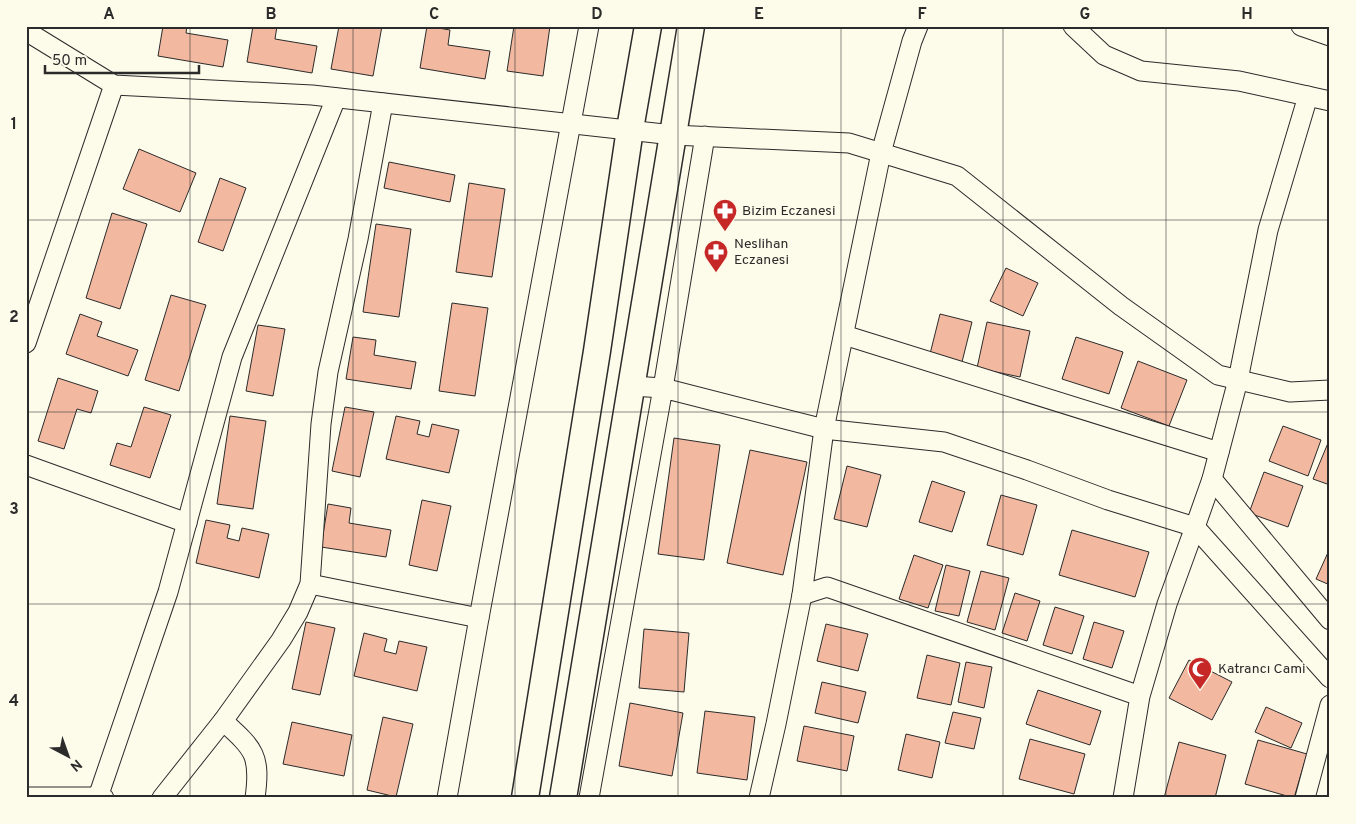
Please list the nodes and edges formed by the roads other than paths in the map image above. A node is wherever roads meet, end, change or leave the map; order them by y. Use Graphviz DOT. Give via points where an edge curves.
graph roads {
  1 [pos="589,26"];
  2 [pos="648,26"];
  3 [pos="691,26"];
  4 [pos="918,26"];
  5 [pos="1073,26"];
  6 [pos="1301,26"];
  7 [pos="26,31"];
  8 [pos="1330,36"];
  9 [pos="114,86"];
  10 [pos="1308,96"];
  11 [pos="336,98"];
  12 [pos="1330,101"];
  13 [pos="382,103"];
  14 [pos="570,123"];
  15 [pos="630,129"];
  16 [pos="673,135"];
  17 [pos="705,136"];
  18 [pos="881,153"];
  19 [pos="844,334"];
  20 [pos="26,343"];
  21 [pos="1238,380"];
  22 [pos="632,386"];
  23 [pos="663,388"];
  24 [pos="1330,390"];
  25 [pos="824,429"];
  26 [pos="1219,452"];
  27 [pos="26,465"];
  28 [pos="1212,479"];
  29 [pos="187,524"];
  30 [pos="1195,527"];
  31 [pos="310,584"];
  32 [pos="802,595"];
  33 [pos="479,618"];
  34 [pos="1330,620"];
  35 [pos="1330,678"];
  36 [pos="1140,696"];
  37 [pos="1330,705"];
  38 [pos="223,721"];
  39 [pos="26,797"];
  40 [pos="101,797"];
  41 [pos="162,798"];
  42 [pos="255,798"];
  43 [pos="448,798"];
  44 [pos="525,798"];
  45 [pos="563,798"];
  46 [pos="589,798"];
  47 [pos="758,798"];
  48 [pos="1123,798"];
  49 [pos="1305,798"];
  1 -- 14 [label="street"];
  2 -- 15 [label="main road"];
  3 -- 16 [label="main road"];
  4 -- 18 [label="street"];
  5 -- 10 [label="street" via="1104,56 1141,71 1239,82"];
  6 -- 8 [label="street"];
  7 -- 9 [label="street"];
  9 -- 11 [label="street"];
  9 -- 20 [label="street"];
  10 -- 12 [label="street"];
  10 -- 21 [label="street" via="1268,230"];
  11 -- 13 [label="street"];
  11 -- 29 [label="street" via="232,358"];
  13 -- 14 [label="street"];
  13 -- 31 [label="street" via="358,238 328,372 321,424"];
  14 -- 15 [label="street"];
  14 -- 33 [label="street"];
  15 -- 16 [label="street"];
  15 -- 44 [label="main road"];
  16 -- 17 [label="street"];
  16 -- 22 [label="main road"];
  17 -- 18 [label="street" via="849,143"];
  17 -- 23 [label="street"];
  18 -- 19 [label="street"];
  18 -- 21 [label="street" via="957,176 1120,306 1218,376"];
  19 -- 25 [label="street"];
  19 -- 26 [label="street"];
  21 -- 24 [label="street" via="1290,392"];
  21 -- 26 [label="street"];
  22 -- 23 [label="street"];
  22 -- 45 [label="main road"];
  23 -- 25 [label="street"];
  23 -- 46 [label="street"];
  25 -- 30 [label="street" via="944,442"];
  25 -- 32 [label="street"];
  26 -- 28 [label="street"];
  27 -- 29 [label="street"];
  28 -- 30 [label="street"];
  28 -- 34 [label="street"];
  29 -- 40 [label="street"];
  30 -- 35 [label="street"];
  30 -- 36 [label="street" via="1167,604"];
  31 -- 33 [label="street"];
  31 -- 38 [label="street" via="281,640"];
  32 -- 36 [label="street" via="828,587"];
  32 -- 47 [label="street"];
  33 -- 43 [label="street"];
  36 -- 48 [label="street"];
  37 -- 49 [label="street"];
  38 -- 41 [label="street"];
  38 -- 42 [label="street" via="249,746 257,761"];
  39 -- 40 [label="street"];
}
